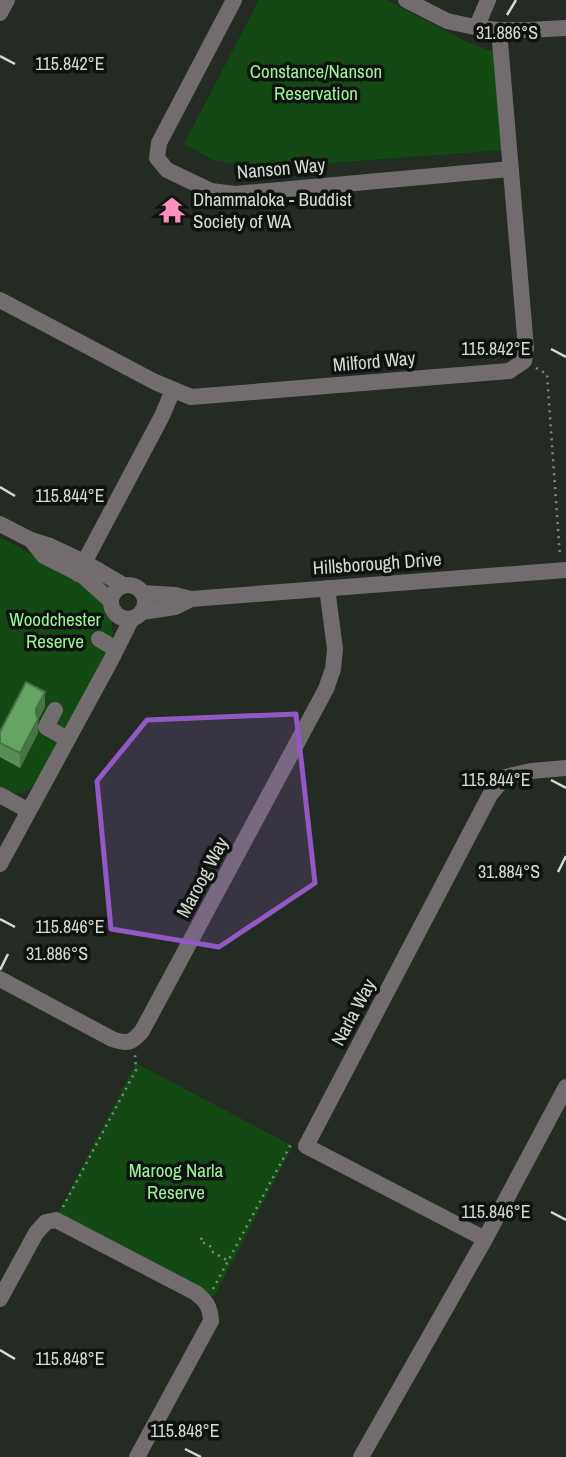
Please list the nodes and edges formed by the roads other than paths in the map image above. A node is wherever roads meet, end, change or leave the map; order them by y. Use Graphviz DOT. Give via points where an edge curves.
graph roads {
  1 [pos="7,0"];
  2 [pos="234,0"];
  3 [pos="406,0"];
  4 [pos="488,0"];
  5 [pos="0,13"];
  6 [pos="479,28"];
  7 [pos="566,28"];
  8 [pos="499,30"];
  9 [pos="511,169"];
  10 [pos="0,300"];
  11 [pos="173,390"];
  12 [pos="0,524"];
  13 [pos="81,568"];
  14 [pos="564,570"];
  15 [pos="123,585"];
  16 [pos="327,588"];
  17 [pos="143,593"];
  18 [pos="191,599"];
  19 [pos="112,604"];
  20 [pos="137,615"];
  21 [pos="99,639"];
  22 [pos="116,649"];
  23 [pos="55,710"];
  24 [pos="67,739"];
  25 [pos="566,768"];
  26 [pos="0,795"];
  27 [pos="29,811"];
  28 [pos="0,864"];
  29 [pos="0,979"];
  30 [pos="566,1087"];
  31 [pos="485,1239"];
  32 [pos="0,1299"];
  33 [pos="364,1456"];
  34 [pos="137,1457"];
  1 -- 5 [label="street"];
  2 -- 9 [label="street, Nanson Way" via="159,143 157,158 167,170 211,191 234,194"];
  3 -- 6 [label="street" via="447,21"];
  4 -- 6 [label="street"];
  6 -- 8 [label="street"];
  7 -- 8 [label="street"];
  8 -- 9 [label="street"];
  9 -- 11 [label="street, Milford Way" via="526,348 524,361 509,371 191,397"];
  10 -- 11 [label="street, Milford Way"];
  11 -- 13 [label="street"];
  12 -- 13 [label="street" via="50,545"];
  13 -- 15 [label="street"];
  13 -- 19 [label="street"];
  14 -- 16 [label="street, Hillsborough Drive"];
  15 -- 17 [label="street"];
  15 -- 19 [label="street" via="116,590"];
  16 -- 18 [label="street, Hillsborough Drive"];
  16 -- 29 [label="street, Maroog Way" via="335,649 326,689 135,1040 112,1040"];
  17 -- 18 [label="street, Hillsborough Drive"];
  17 -- 20 [label="street"];
  18 -- 20 [label="street, Hillsborough Drive"];
  19 -- 20 [label="street" via="120,617"];
  19 -- 22 [label="street"];
  20 -- 22 [label="street"];
  21 -- 22 [label="street"];
  22 -- 24 [label="street"];
  23 -- 24 [label="street" via="46,727"];
  24 -- 27 [label="street"];
  25 -- 31 [label="street, Narla Way" via="505,777 490,795 306,1146"];
  26 -- 27 [label="street"];
  27 -- 28 [label="street"];
  30 -- 31 [label="street"];
  31 -- 33 [label="street"];
  32 -- 34 [label="street" via="36,1233 46,1222 56,1220 206,1301 211,1321"];
}
